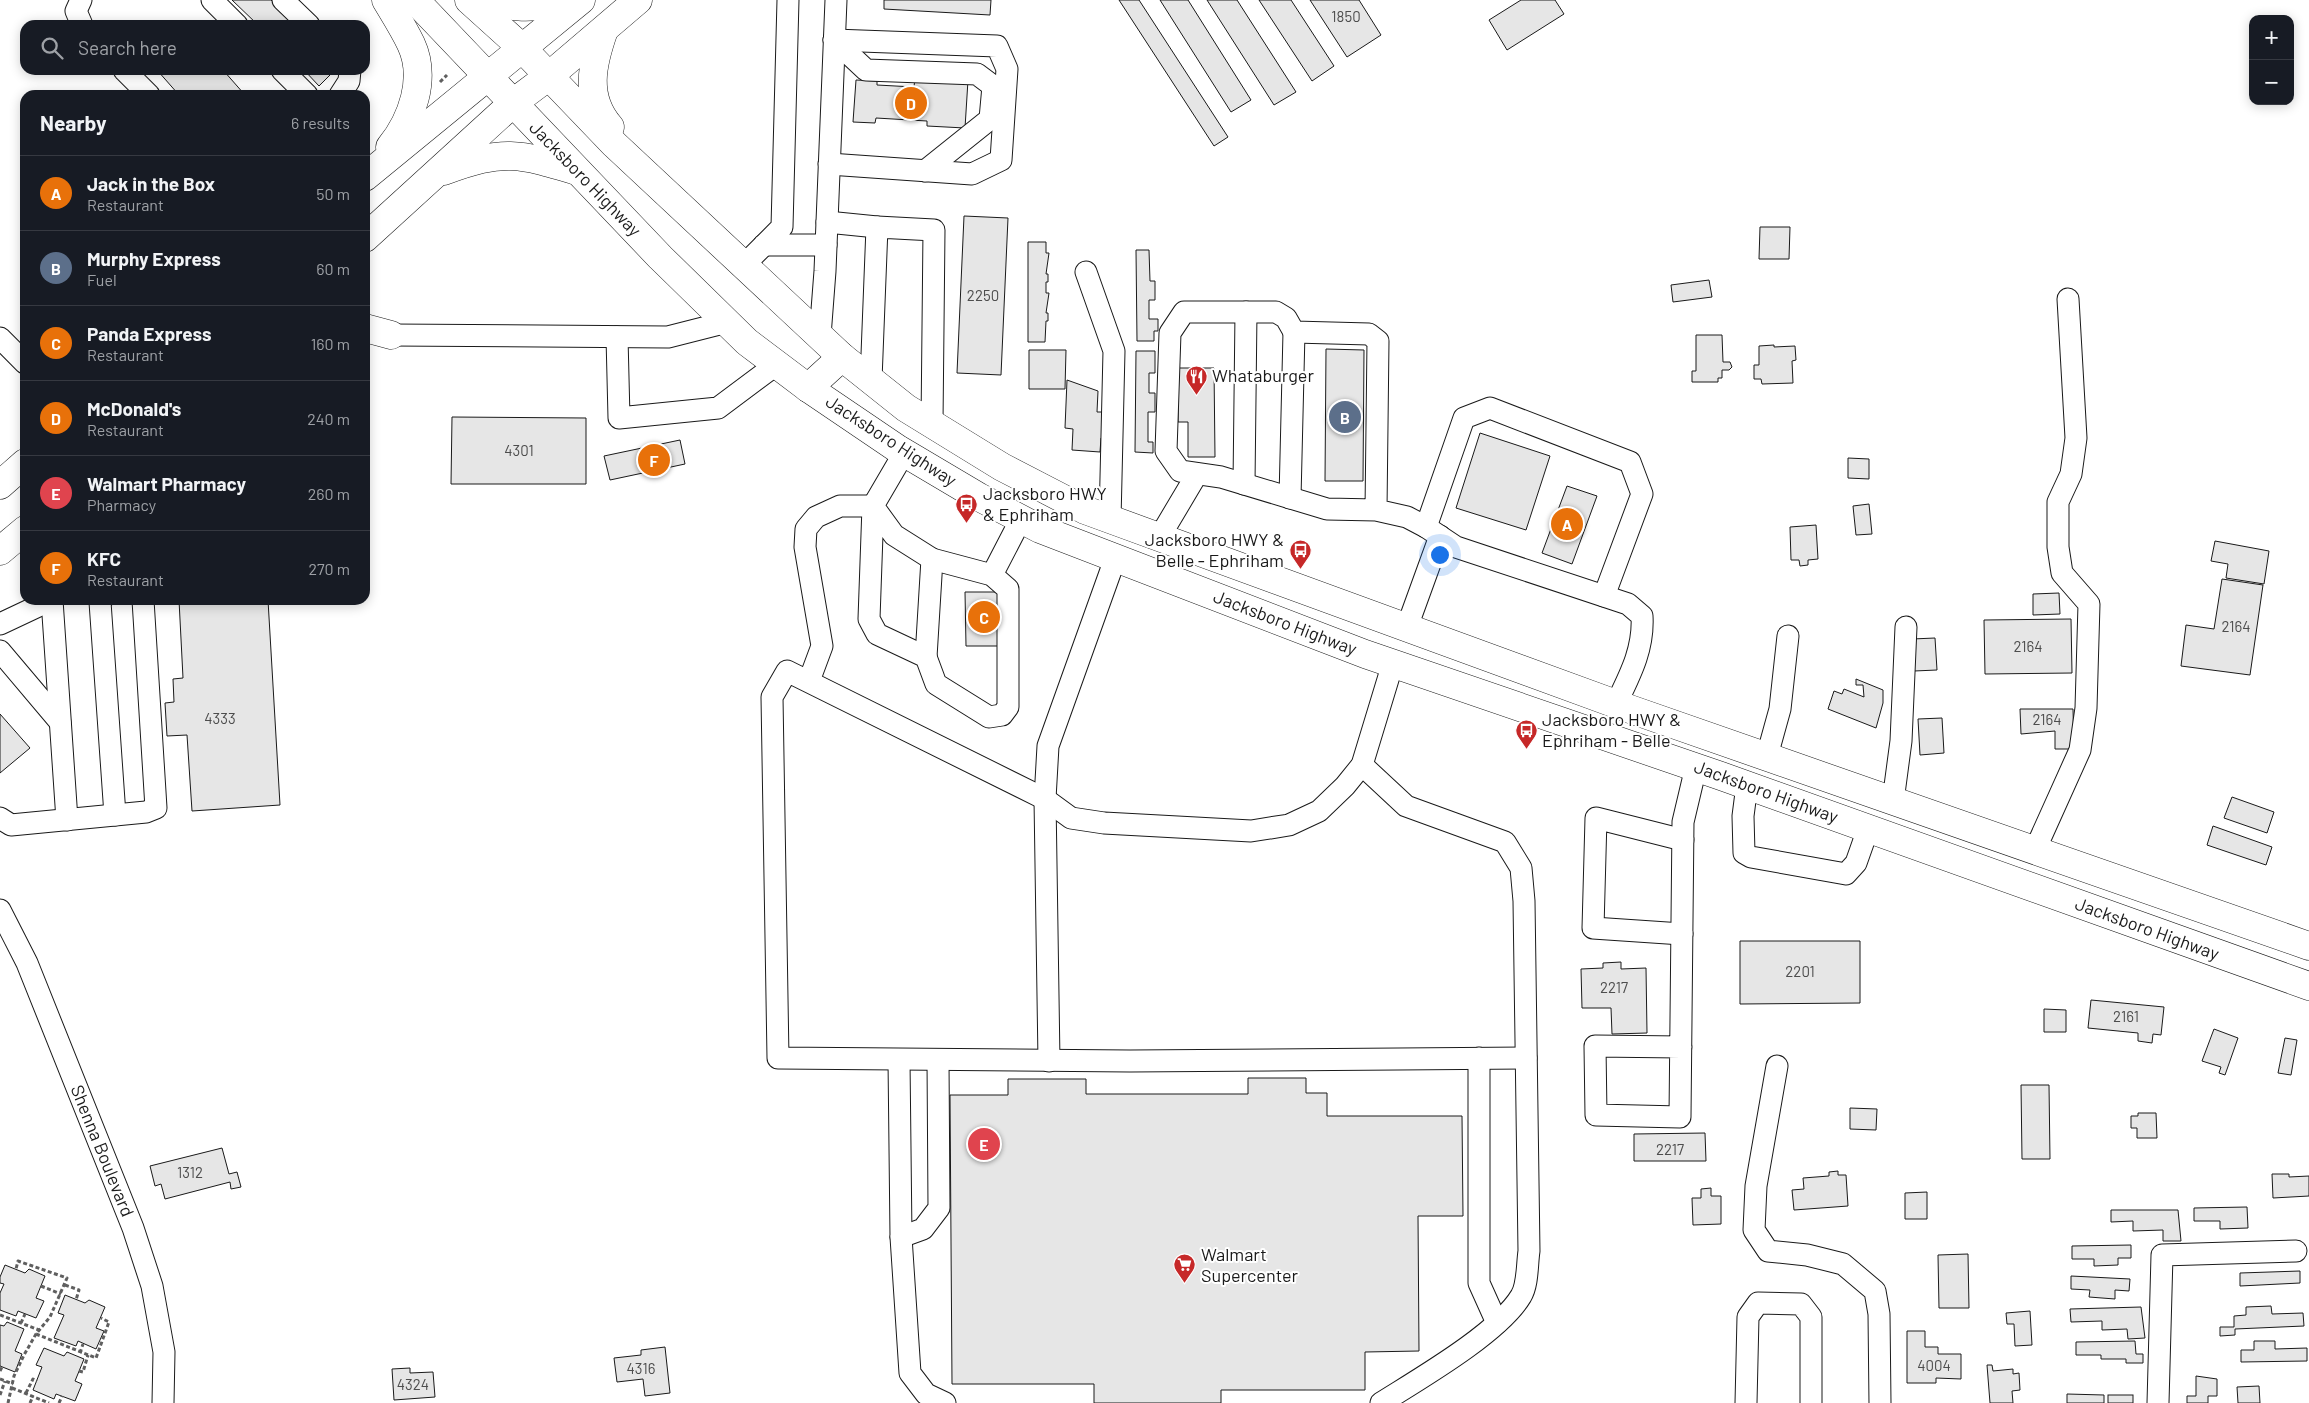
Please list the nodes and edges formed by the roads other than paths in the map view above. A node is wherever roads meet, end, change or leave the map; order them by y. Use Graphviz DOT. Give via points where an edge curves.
graph roads {
  1 [pos="81,0"];
  2 [pos="212,0"];
  3 [pos="283,0"];
  4 [pos="386,0"];
  5 [pos="415,0"];
  6 [pos="469,0"];
  7 [pos="476,0"];
  8 [pos="567,0"];
  9 [pos="581,0"];
  10 [pos="638,0"];
  11 [pos="788,0"];
  12 [pos="836,0"];
  13 [pos="80,20"];
  14 [pos="232,20"];
  15 [pos="304,20"];
  16 [pos="604,30"];
  17 [pos="834,40"];
  18 [pos="521,47"];
  19 [pos="129,75"];
  20 [pos="287,75"];
  21 [pos="350,75"];
  22 [pos="487,76"];
  23 [pos="549,76"];
  24 [pos="144,90"];
  25 [pos="302,90"];
  26 [pos="343,90"];
  27 [pos="513,103"];
  28 [pos="829,164"];
  29 [pos="370,171"];
  30 [pos="924,171"];
  31 [pos="579,172"];
  32 [pos="370,173"];
  33 [pos="436,175"];
  34 [pos="673,200"];
  35 [pos="827,222"];
  36 [pos="877,227"];
  37 [pos="370,234"];
  38 [pos="764,245"];
  39 [pos="826,245"];
  40 [pos="744,265"];
  41 [pos="1086,272"];
  42 [pos="2068,299"];
  43 [pos="1246,312"];
  44 [pos="726,322"];
  45 [pos="1294,332"];
  46 [pos="378,336"];
  47 [pos="820,336"];
  48 [pos="617,337"];
  49 [pos="0,338"];
  50 [pos="842,357"];
  51 [pos="20,358"];
  52 [pos="776,364"];
  53 [pos="871,380"];
  54 [pos="808,388"];
  55 [pos="932,424"];
  56 [pos="904,453"];
  57 [pos="20,467"];
  58 [pos="1197,474"];
  59 [pos="1244,484"];
  60 [pos="0,485"];
  61 [pos="1290,498"];
  62 [pos="873,506"];
  63 [pos="1376,510"];
  64 [pos="1021,519"];
  65 [pos="1110,520"];
  66 [pos="1433,532"];
  67 [pos="1159,538"];
  68 [pos="932,559"];
  69 [pos="1115,559"];
  70 [pos="992,576"];
  71 [pos="1604,596"];
  72 [pos="41,605"];
  73 [pos="52,605"];
  74 [pos="100,605"];
  75 [pos="143,605"];
  76 [pos="0,624"];
  77 [pos="1407,627"];
  78 [pos="1906,627"];
  79 [pos="1788,636"];
  80 [pos="0,651"];
  81 [pos="926,657"];
  82 [pos="1393,663"];
  83 [pos="809,681"];
  84 [pos="1616,704"];
  85 [pos="60,722"];
  86 [pos="1767,756"];
  87 [pos="1362,765"];
  88 [pos="1696,767"];
  89 [pos="1747,785"];
  90 [pos="1045,799"];
  91 [pos="1893,800"];
  92 [pos="115,815"];
  93 [pos="0,818"];
  94 [pos="67,820"];
  95 [pos="1868,828"];
  96 [pos="1682,840"];
  97 [pos="2035,850"];
  98 [pos="0,910"];
  99 [pos="2202,910"];
  100 [pos="1682,934"];
  101 [pos="2188,944"];
  102 [pos="2309,946"];
  103 [pos="2309,986"];
  104 [pos="1681,1047"];
  105 [pos="1479,1058"];
  106 [pos="1526,1058"];
  107 [pos="899,1060"];
  108 [pos="938,1060"];
  109 [pos="1049,1061"];
  110 [pos="1777,1066"];
  111 [pos="901,1238"];
  112 [pos="2296,1251"];
  113 [pos="1497,1323"];
  114 [pos="163,1403"];
  115 [pos="945,1403"];
  116 [pos="1381,1403"];
  117 [pos="1746,1403"];
  118 [pos="1811,1403"];
  119 [pos="1880,1403"];
  120 [pos="2158,1403"];
  1 -- 13 [label="street" via="76,11"];
  2 -- 14 [label="street"];
  3 -- 15 [label="street"];
  4 -- 29 [label="main road" via="412,46 418,65 418,82 403,131"];
  5 -- 22 [label="main road, Jacksboro Highway"];
  6 -- 18 [label="main road, Jacksboro Highway"];
  7 -- 8 [label="main road" via="514,8 546,7"];
  9 -- 18 [label="main road"];
  10 -- 16 [label="main road"];
  11 -- 38 [label="street" via="782,227"];
  12 -- 17 [label="street"];
  16 -- 23 [label="main road"];
  16 -- 34 [label="main road" via="592,78 598,110"];
  17 -- 28 [label="street"];
  17 -- 30 [label="street" via="866,70 977,74 993,86 990,119"];
  17 -- 30 [label="street" via="996,46 1007,69 1001,160 972,174"];
  18 -- 22 [label="main road"];
  18 -- 23 [label="main road, Jacksboro Highway"];
  19 -- 24 [label="street"];
  20 -- 25 [label="street"];
  21 -- 26 [label="street"];
  22 -- 27 [label="main road, Jacksboro Highway"];
  22 -- 32 [label="main road"];
  23 -- 27 [label="main road"];
  23 -- 34 [label="main road, Jacksboro Highway"];
  27 -- 31 [label="main road, Jacksboro Highway"];
  27 -- 33 [label="main road"];
  28 -- 30 [label="street"];
  28 -- 35 [label="street"];
  31 -- 33 [label="main road" via="512,155 471,161"];
  31 -- 44 [label="main road, Jacksboro Highway"];
  33 -- 37 [label="main road"];
  34 -- 40 [label="main road, Jacksboro Highway"];
  35 -- 36 [label="street"];
  35 -- 39 [label="street"];
  36 -- 53 [label="street"];
  36 -- 55 [label="street" via="934,230"];
  38 -- 39 [label="street"];
  38 -- 40 [label="street"];
  39 -- 47 [label="street"];
  40 -- 47 [label="main road, Jacksboro Highway"];
  41 -- 65 [label="street" via="1114,351"];
  42 -- 97 [label="street" via="2076,438 2071,474 2058,502 2058,537 2062,573 2088,604 2086,708 2080,750"];
  43 -- 45 [label="street" via="1276,312 1286,318"];
  43 -- 58 [label="street" via="1184,312 1170,333 1166,451 1180,471"];
  43 -- 59 [label="street"];
  44 -- 48 [label="street" via="668,337"];
  44 -- 52 [label="main road, Jacksboro Highway"];
  45 -- 61 [label="street"];
  45 -- 63 [label="street" via="1369,334 1378,341"];
  46 -- 48 [label="street"];
  47 -- 50 [label="main road, Jacksboro Highway"];
  48 -- 52 [label="street" via="619,418 718,408"];
  49 -- 51 [label="street"];
  50 -- 53 [label="main road, Jacksboro Highway"];
  50 -- 54 [label="main road"];
  52 -- 54 [label="main road, Jacksboro Highway"];
  53 -- 55 [label="main road, Jacksboro Highway"];
  54 -- 56 [label="main road, Jacksboro Highway"];
  55 -- 65 [label="main road, Jacksboro Highway" via="1002,467"];
  56 -- 62 [label="street"];
  56 -- 64 [label="main road, Jacksboro Highway"];
  57 -- 60 [label="main road"];
  58 -- 59 [label="street"];
  58 -- 67 [label="street"];
  59 -- 61 [label="street"];
  61 -- 63 [label="street" via="1327,509"];
  62 -- 68 [label="street" via="894,535"];
  62 -- 81 [label="street" via="869,619 877,634"];
  62 -- 83 [label="street" via="840,506 816,517 806,528 805,547 822,646"];
  63 -- 66 [label="street" via="1407,517"];
  64 -- 69 [label="main road, Jacksboro Highway"];
  64 -- 70 [label="street"];
  65 -- 67 [label="main road, Jacksboro Highway"];
  66 -- 71 [label="street" via="1456,547"];
  66 -- 71 [label="street" via="1464,418 1490,408 1630,462 1642,494"];
  66 -- 77 [label="street"];
  67 -- 77 [label="main road, Jacksboro Highway"];
  68 -- 70 [label="street"];
  68 -- 81 [label="street"];
  69 -- 82 [label="main road, Jacksboro Highway"];
  69 -- 90 [label="street" via="1048,746"];
  70 -- 81 [label="street" via="1008,589 1008,707 1002,715 990,717 936,684"];
  71 -- 84 [label="street" via="1628,604 1642,616 1643,635 1638,653"];
  72 -- 76 [label="street"];
  73 -- 85 [label="street"];
  74 -- 92 [label="street"];
  75 -- 92 [label="street" via="156,808"];
  77 -- 82 [label="main road"];
  77 -- 84 [label="main road, Jacksboro Highway"];
  78 -- 91 [label="street" via="1901,741"];
  79 -- 86 [label="street" via="1780,709"];
  80 -- 85 [label="street"];
  82 -- 87 [label="street"];
  82 -- 88 [label="main road, Jacksboro Highway"];
  83 -- 90 [label="street"];
  83 -- 107 [label="street" via="787,671 772,697 778,1058"];
  84 -- 86 [label="main road, Jacksboro Highway"];
  85 -- 94 [label="street"];
  86 -- 91 [label="main road, Jacksboro Highway"];
  87 -- 90 [label="street" via="1319,810 1289,825 1251,831 1104,823 1071,818"];
  87 -- 106 [label="street" via="1406,806 1506,842 1521,868"];
  88 -- 89 [label="main road, Jacksboro Highway"];
  88 -- 96 [label="street"];
  89 -- 95 [label="main road, Jacksboro Highway"];
  89 -- 95 [label="street" via="1743,816 1744,853 1751,858 1846,874 1856,863"];
  90 -- 109 [label="street"];
  91 -- 97 [label="main road, Jacksboro Highway"];
  92 -- 94 [label="street"];
  93 -- 94 [label="street" via="11,825"];
  95 -- 101 [label="main road, Jacksboro Highway"];
  96 -- 100 [label="street"];
  96 -- 100 [label="street" via="1596,818 1593,928"];
  97 -- 99 [label="main road, Jacksboro Highway"];
  98 -- 114 [label="street, Shenna Boulevard" via="27,963 133,1228 152,1286 164,1352"];
  99 -- 101 [label="main road"];
  99 -- 102 [label="main road, Jacksboro Highway"];
  100 -- 104 [label="street"];
  101 -- 103 [label="main road, Jacksboro Highway"];
  104 -- 104 [label="street" via="1680,1117 1596,1115 1595,1046"];
  105 -- 106 [label="street"];
  105 -- 109 [label="street"];
  105 -- 113 [label="street" via="1479,1283"];
  106 -- 113 [label="street" via="1529,1251 1522,1294 1510,1312"];
  107 -- 108 [label="street"];
  107 -- 111 [label="street"];
  108 -- 109 [label="street"];
  108 -- 111 [label="street" via="939,1208 923,1229"];
  110 -- 119 [label="street" via="1756,1186 1754,1230 1768,1251 1807,1254 1843,1264 1875,1291 1879,1314"];
  111 -- 115 [label="street" via="910,1373 926,1394"];
  112 -- 120 [label="street" via="2162,1254"];
  113 -- 116 [label="street"];
  117 -- 118 [label="street" via="1748,1317 1758,1303 1802,1304 1811,1317"];
}
